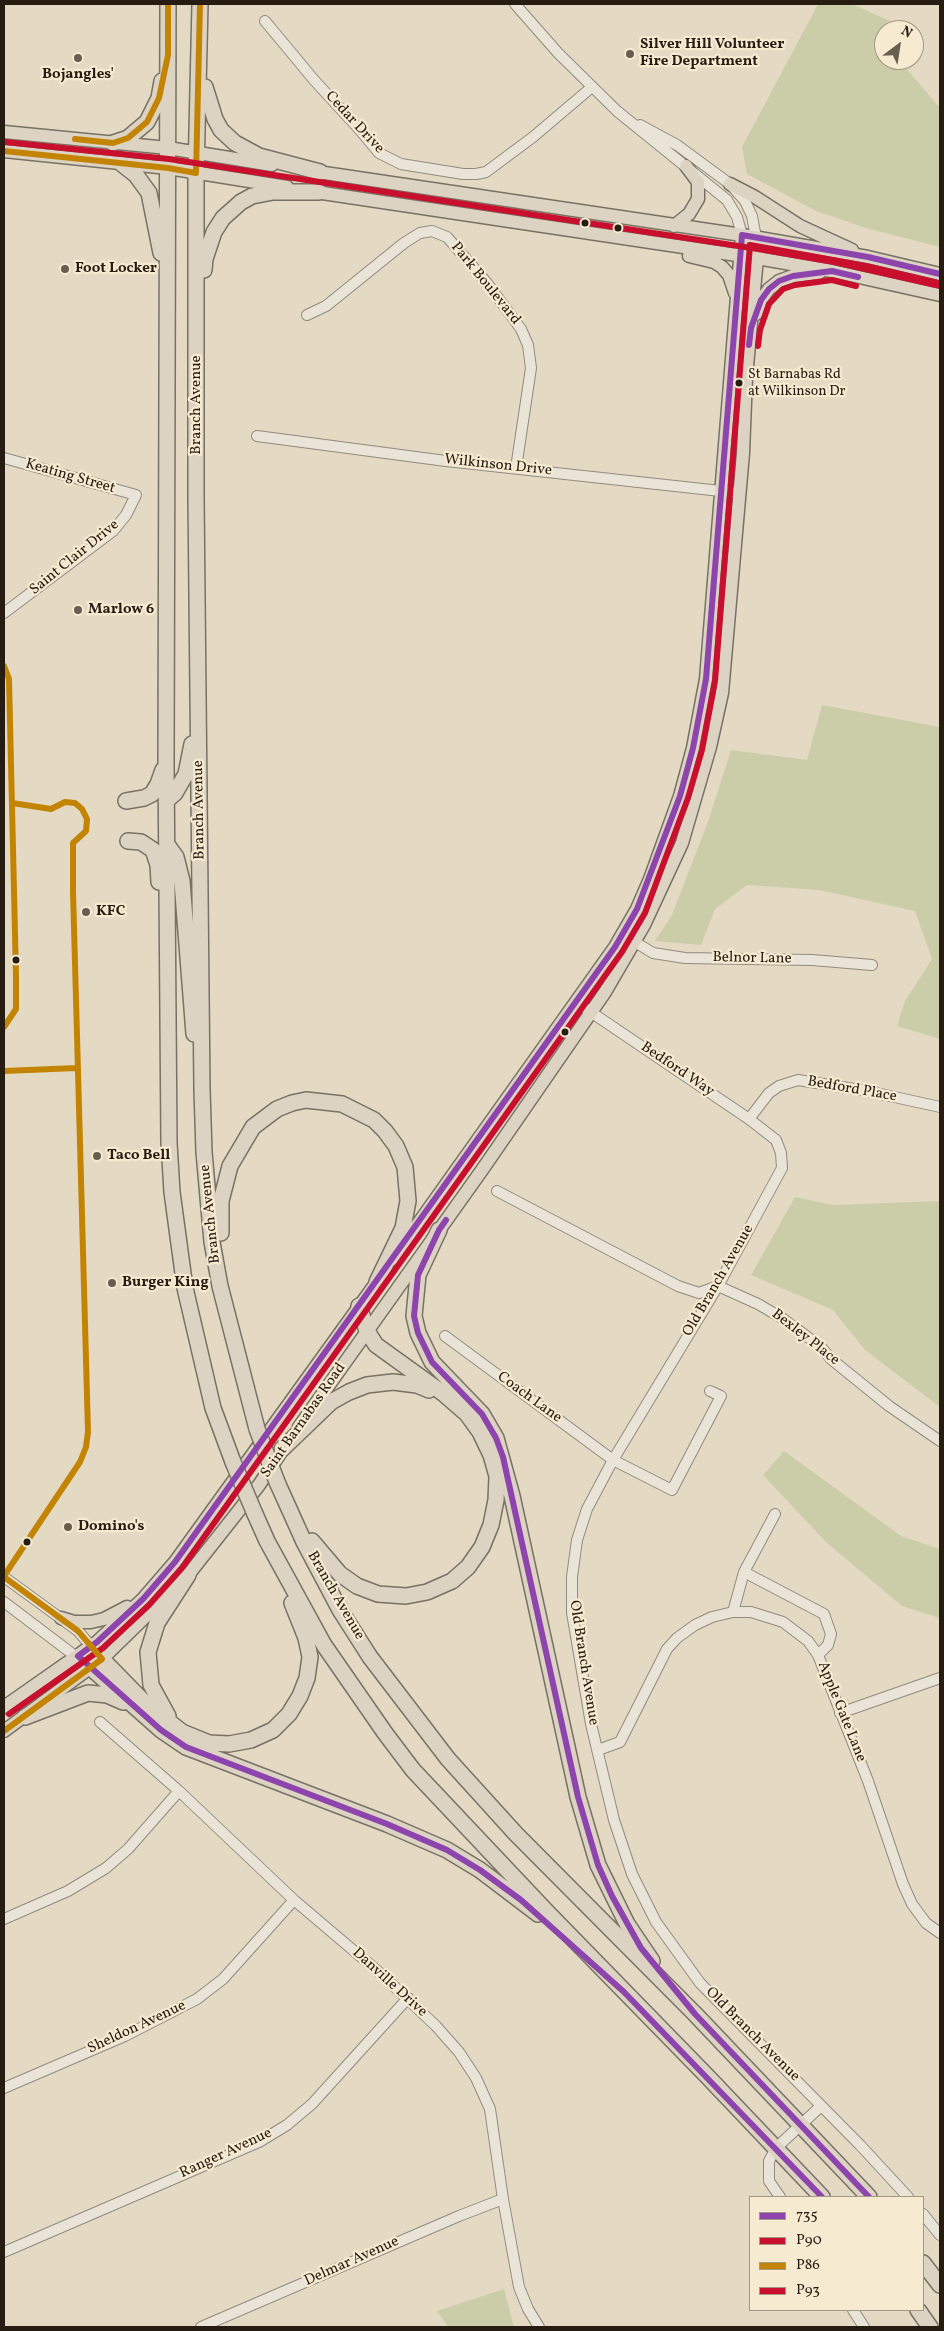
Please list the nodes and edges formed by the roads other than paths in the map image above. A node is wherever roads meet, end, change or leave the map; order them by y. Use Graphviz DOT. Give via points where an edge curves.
graph roads {
  1 [pos="168,4"];
  2 [pos="200,4"];
  3 [pos="515,4"];
  4 [pos="266,21"];
  5 [pos="168,55"];
  6 [pos="200,65"];
  7 [pos="592,87"];
  8 [pos="617,111"];
  9 [pos="4,132"];
  10 [pos="113,143"];
  11 [pos="168,148"];
  12 [pos="4,151"];
  13 [pos="197,152"];
  14 [pos="122,164"];
  15 [pos="686,166"];
  16 [pos="168,168"];
  17 [pos="320,172"];
  18 [pos="196,173"];
  19 [pos="730,184"];
  20 [pos="319,192"];
  21 [pos="674,226"];
  22 [pos="742,235"];
  23 [pos="756,238"];
  24 [pos="662,244"];
  25 [pos="741,256"];
  26 [pos="868,257"];
  27 [pos="757,258"];
  28 [pos="832,271"];
  29 [pos="940,274"];
  30 [pos="940,295"];
  31 [pos="738,302"];
  32 [pos="169,303"];
  33 [pos="306,315"];
  34 [pos="751,328"];
  35 [pos="197,342"];
  36 [pos="258,436"];
  37 [pos="4,458"];
  38 [pos="516,468"];
  39 [pos="721,492"];
  40 [pos="739,493"];
  41 [pos="136,495"];
  42 [pos="4,613"];
  43 [pos="198,681"];
  44 [pos="166,762"];
  45 [pos="167,800"];
  46 [pos="126,801"];
  47 [pos="128,841"];
  48 [pos="168,845"];
  49 [pos="635,942"];
  50 [pos="872,965"];
  51 [pos="167,974"];
  52 [pos="576,1002"];
  53 [pos="591,1012"];
  54 [pos="202,1090"];
  55 [pos="940,1107"];
  56 [pos="749,1119"];
  57 [pos="776,1140"];
  58 [pos="497,1191"];
  59 [pos="439,1230"];
  60 [pos="377,1282"];
  61 [pos="718,1286"];
  62 [pos="359,1306"];
  63 [pos="230,1327"];
  64 [pos="367,1331"];
  65 [pos="445,1336"];
  66 [pos="710,1391"];
  67 [pos="453,1402"];
  68 [pos="940,1441"];
  69 [pos="282,1449"];
  70 [pos="613,1460"];
  71 [pos="289,1509"];
  72 [pos="775,1514"];
  73 [pos="267,1541"];
  74 [pos="744,1572"];
  75 [pos="188,1575"];
  76 [pos="4,1577"];
  77 [pos="143,1599"];
  78 [pos="4,1602"];
  79 [pos="733,1612"];
  80 [pos="62,1618"];
  81 [pos="92,1646"];
  82 [pos="818,1655"];
  83 [pos="78,1656"];
  84 [pos="97,1664"];
  85 [pos="940,1678"];
  86 [pos="134,1706"];
  87 [pos="4,1707"];
  88 [pos="840,1713"];
  89 [pos="25,1717"];
  90 [pos="100,1722"];
  91 [pos="4,1731"];
  92 [pos="182,1732"];
  93 [pos="598,1750"];
  94 [pos="179,1791"];
  95 [pos="294,1900"];
  96 [pos="4,1919"];
  97 [pos="940,1934"];
  98 [pos="624,1992"];
  99 [pos="408,1998"];
  100 [pos="695,2014"];
  101 [pos="4,2088"];
  102 [pos="821,2106"];
  103 [pos="800,2126"];
  104 [pos="776,2148"];
  105 [pos="779,2196"];
  106 [pos="821,2196"];
  107 [pos="868,2196"];
  108 [pos="907,2196"];
  109 [pos="503,2199"];
  110 [pos="924,2215"];
  111 [pos="940,2235"];
  112 [pos="4,2252"];
  113 [pos="924,2264"];
  114 [pos="940,2285"];
  115 [pos="854,2311"];
  116 [pos="919,2311"];
  117 [pos="201,2327"];
  118 [pos="539,2327"];
  119 [pos="864,2327"];
  120 [pos="930,2327"];
  1 -- 5 [label="highway, Branch Avenue"];
  2 -- 6 [label="highway, Branch Avenue"];
  3 -- 7 [label="street"];
  4 -- 7 [label="street, Cedar Drive" via="379,153 401,164 463,174 486,172"];
  5 -- 10 [label="highway" via="152,114 128,138"];
  5 -- 11 [label="highway, Branch Avenue"];
  6 -- 13 [label="highway, Branch Avenue"];
  6 -- 17 [label="highway" via="211,110 226,136 259,156"];
  7 -- 8 [label="street"];
  8 -- 15 [label="street"];
  8 -- 19 [label="street" via="676,146"];
  9 -- 10 [label="main road"];
  10 -- 11 [label="main road"];
  11 -- 13 [label="main road"];
  11 -- 16 [label="highway, Branch Avenue"];
  12 -- 14 [label="main road"];
  13 -- 17 [label="main road"];
  13 -- 18 [label="highway, Branch Avenue"];
  14 -- 16 [label="main road"];
  14 -- 32 [label="highway" via="136,175 149,193"];
  15 -- 21 [label="main road" via="698,182 698,199 689,214"];
  15 -- 22 [label="street" via="727,200"];
  16 -- 18 [label="main road"];
  16 -- 32 [label="highway, Branch Avenue"];
  17 -- 21 [label="main road"];
  18 -- 20 [label="main road"];
  18 -- 35 [label="highway, Branch Avenue"];
  19 -- 23 [label="street" via="746,201"];
  19 -- 26 [label="main road" via="800,226"];
  20 -- 24 [label="main road"];
  20 -- 35 [label="highway" via="263,193 241,202 223,218 214,232 205,260"];
  21 -- 22 [label="main road"];
  22 -- 23 [label="main road"];
  22 -- 25 [label="main road, Saint Barnabas Road"];
  23 -- 26 [label="main road"];
  23 -- 27 [label="main road, Saint Barnabas Road"];
  24 -- 25 [label="main road"];
  24 -- 31 [label="main road" via="680,255 700,258 722,267 730,275"];
  25 -- 27 [label="main road"];
  25 -- 31 [label="main road, Saint Barnabas Road"];
  26 -- 29 [label="main road"];
  27 -- 28 [label="main road"];
  27 -- 34 [label="main road, Saint Barnabas Road"];
  28 -- 30 [label="main road"];
  28 -- 34 [label="main road" via="779,281 761,300"];
  31 -- 39 [label="main road, Saint Barnabas Road"];
  32 -- 44 [label="highway, Branch Avenue"];
  33 -- 38 [label="street, Park Boulevard" via="326,306 420,233 432,231 447,237 492,290 521,329 528,345 531,368"];
  34 -- 40 [label="main road, Saint Barnabas Road"];
  35 -- 43 [label="highway, Branch Avenue"];
  36 -- 38 [label="street, Wilkinson Drive"];
  37 -- 41 [label="street, Keating Street"];
  38 -- 39 [label="street, Wilkinson Drive"];
  39 -- 40 [label="street, Wilkinson Drive"];
  39 -- 52 [label="main road, Saint Barnabas Road" via="706,679 680,796 636,909 615,947"];
  40 -- 49 [label="main road, Saint Barnabas Road" via="723,685 710,748 682,843"];
  41 -- 42 [label="street, Saint Clair Drive" via="114,531"];
  43 -- 45 [label="highway" via="189,765 182,782"];
  43 -- 54 [label="highway, Branch Avenue"];
  44 -- 45 [label="highway, Branch Avenue"];
  44 -- 46 [label="highway" via="152,794"];
  45 -- 48 [label="highway, Branch Avenue"];
  47 -- 51 [label="highway" via="141,842 153,850"];
  48 -- 51 [label="highway, Branch Avenue"];
  48 -- 54 [label="highway" via="176,857 182,881 191,1015"];
  49 -- 50 [label="street, Belnor Lane" via="653,953 685,958 812,960"];
  49 -- 53 [label="main road, Saint Barnabas Road"];
  51 -- 73 [label="highway, Branch Avenue, bridge" via="169,1143 185,1288 213,1408"];
  52 -- 53 [label="street, Bedford Way"];
  52 -- 60 [label="main road, Saint Barnabas Road"];
  53 -- 56 [label="street, Bedford Way"];
  53 -- 59 [label="main road, Saint Barnabas Road"];
  54 -- 63 [label="highway, Branch Avenue" via="212,1242"];
  55 -- 56 [label="street, Bedford Place" via="798,1080 768,1093"];
  56 -- 57 [label="street, Bedford Way"];
  57 -- 61 [label="street, Old Branch Avenue" via="782,1168"];
  58 -- 61 [label="street" via="685,1290 699,1293"];
  59 -- 64 [label="main road, Saint Barnabas Road"];
  59 -- 100 [label="highway" via="418,1275 414,1316 418,1333 432,1362 482,1414 503,1458 578,1797 598,1865 641,1948"];
  60 -- 62 [label="main road, Saint Barnabas Road"];
  60 -- 63 [label="highway" via="403,1228 408,1201 405,1167 396,1146 374,1120 342,1104 306,1100 292,1103 277,1109 253,1127 239,1146 225,1181 220,1222 232,1305"];
  61 -- 68 [label="street, Bexley Place" via="782,1318 889,1406"];
  61 -- 70 [label="street, Old Branch Avenue"];
  62 -- 64 [label="highway"];
  62 -- 77 [label="main road, Saint Barnabas Road" via="175,1562"];
  63 -- 71 [label="highway, Branch Avenue, bridge" via="257,1429"];
  64 -- 67 [label="highway" via="376,1345"];
  64 -- 69 [label="main road, Saint Barnabas Road"];
  65 -- 70 [label="street, Coach Lane"];
  66 -- 70 [label="street, Coach Lane" via="721,1396 672,1490"];
  67 -- 69 [label="highway" via="417,1385 393,1382 367,1385 332,1402"];
  67 -- 71 [label="highway" via="480,1432 497,1476 491,1525 482,1547 468,1567 452,1581 427,1592 406,1596 378,1594 357,1586 326,1559"];
  69 -- 75 [label="main road, Saint Barnabas Road" via="259,1485"];
  70 -- 93 [label="street, Old Branch Avenue" via="588,1509 577,1540 572,1577 572,1613"];
  71 -- 100 [label="highway, Branch Avenue" via="340,1610 370,1657 448,1759 516,1834"];
  72 -- 74 [label="street"];
  73 -- 92 [label="highway" via="306,1638 310,1657 300,1696 289,1714 273,1730 251,1740 209,1743"];
  73 -- 98 [label="highway, Branch Avenue" via="324,1644 414,1770"];
  74 -- 79 [label="street"];
  74 -- 82 [label="street" via="824,1614 831,1634 828,1645"];
  75 -- 84 [label="main road, Saint Barnabas Road"];
  75 -- 92 [label="highway" via="157,1624 148,1652 151,1685 167,1714"];
  76 -- 80 [label="street"];
  77 -- 80 [label="main road" via="104,1619 74,1622"];
  77 -- 81 [label="main road, Saint Barnabas Road"];
  78 -- 83 [label="street"];
  79 -- 82 [label="street, Apple Gate Lane" via="751,1612 783,1622 808,1641"];
  79 -- 93 [label="street, Apple Gate Lane" via="712,1617 677,1638 656,1668 620,1742"];
  80 -- 81 [label="street"];
  81 -- 83 [label="main road, Saint Barnabas Road"];
  81 -- 84 [label="street"];
  82 -- 88 [label="street, Apple Gate Lane"];
  83 -- 84 [label="street"];
  83 -- 87 [label="main road, Saint Barnabas Road"];
  84 -- 86 [label="highway"];
  84 -- 89 [label="main road, Saint Barnabas Road"];
  84 -- 92 [label="highway"];
  85 -- 88 [label="street"];
  86 -- 89 [label="highway" via="107,1695 88,1693"];
  86 -- 98 [label="highway" via="186,1748 447,1850 521,1900"];
  88 -- 97 [label="street, Apple Gate Lane" via="912,1904 926,1923"];
  89 -- 91 [label="main road, Saint Barnabas Road"];
  90 -- 94 [label="street, Danville Drive"];
  93 -- 102 [label="street, Old Branch Avenue" via="614,1820 632,1874 656,1922 700,1983"];
  94 -- 95 [label="street, Danville Drive"];
  94 -- 96 [label="street" via="128,1849 106,1868 68,1891"];
  95 -- 99 [label="street, Danville Drive"];
  95 -- 101 [label="street, Sheldon Avenue" via="227,1975 197,2000 125,2036"];
  98 -- 104 [label="highway, Branch Avenue"];
  99 -- 109 [label="street, Danville Drive" via="453,2046 476,2078 490,2109"];
  99 -- 112 [label="street, Ranger Avenue" via="312,2104 287,2125 266,2138"];
  100 -- 103 [label="highway, Branch Avenue"];
  102 -- 103 [label="street"];
  102 -- 108 [label="street, Old Branch Avenue"];
  103 -- 104 [label="street"];
  103 -- 107 [label="highway, Branch Avenue"];
  104 -- 105 [label="street" via="769,2160 768,2172 769,2181"];
  104 -- 106 [label="highway, Branch Avenue"];
  109 -- 117 [label="street, Delmar Avenue"];
  109 -- 118 [label="street, Danville Drive" via="520,2287"];
  110 -- 111 [label="street"];
  113 -- 114 [label="highway"];
  115 -- 119 [label="street"];
  116 -- 120 [label="highway"];
}
